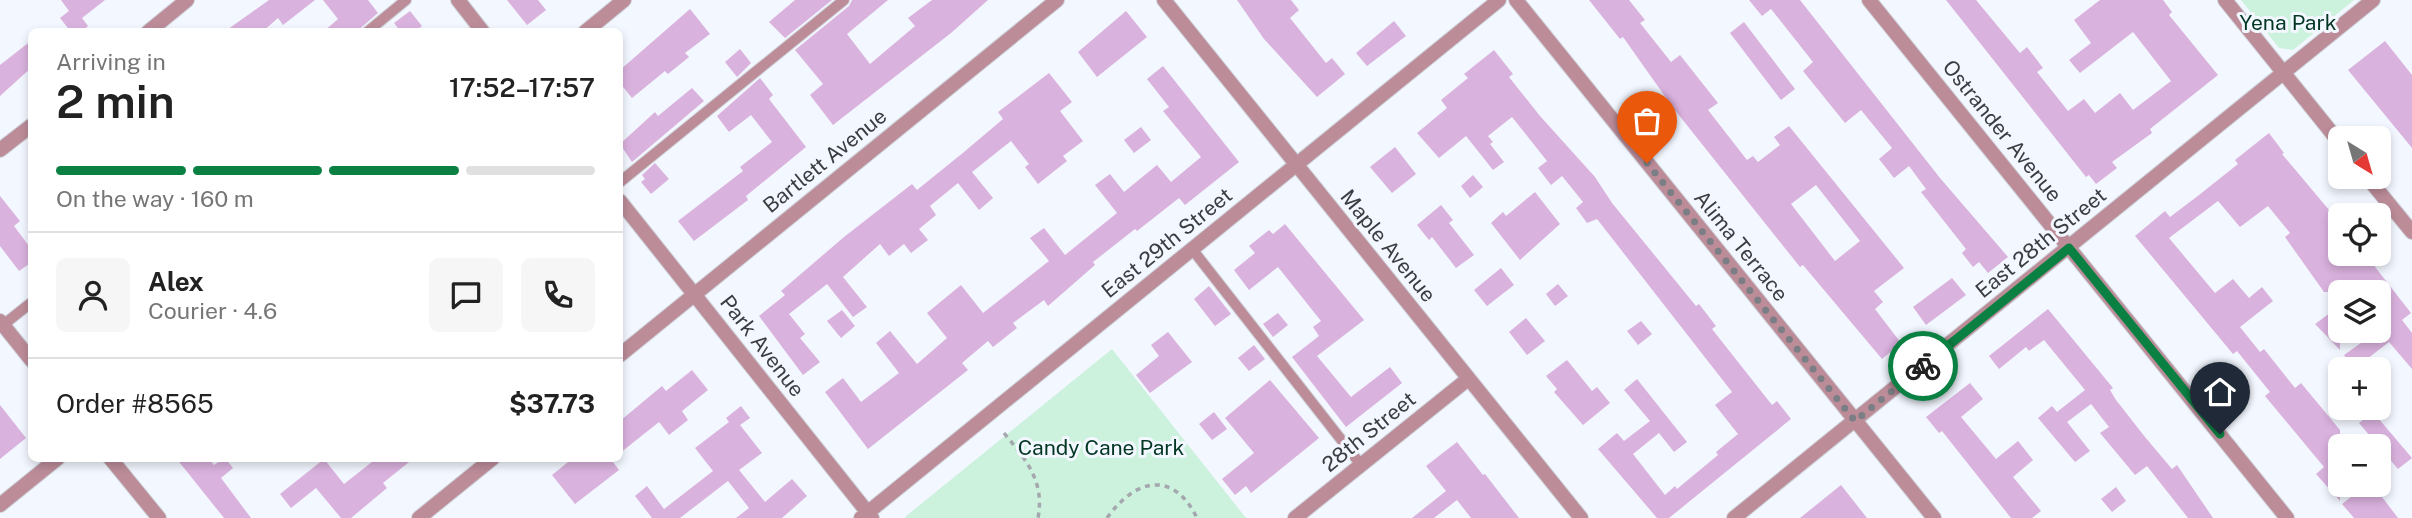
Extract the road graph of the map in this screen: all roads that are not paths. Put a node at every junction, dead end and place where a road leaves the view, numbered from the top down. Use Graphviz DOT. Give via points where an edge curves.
graph roads {
  1 [pos="187,0"];
  2 [pos="406,0"];
  3 [pos="458,0"];
  4 [pos="624,0"];
  5 [pos="844,0"];
  6 [pos="1057,0"];
  7 [pos="1164,0"];
  8 [pos="1499,0"];
  9 [pos="1516,0"];
  10 [pos="1869,0"];
  11 [pos="2225,0"];
  12 [pos="2373,0"];
  13 [pos="153,28"];
  14 [pos="372,28"];
  15 [pos="480,28"];
  16 [pos="590,28"];
  17 [pos="2283,72"];
  18 [pos="28,128"];
  19 [pos="2328,128"];
  20 [pos="0,150"];
  21 [pos="1296,165"];
  22 [pos="623,180"];
  23 [pos="2377,189"];
  24 [pos="623,205"];
  25 [pos="2412,232"];
  26 [pos="2069,248"];
  27 [pos="1192,249"];
  28 [pos="694,295"];
  29 [pos="28,305"];
  30 [pos="1,323"];
  31 [pos="623,353"];
  32 [pos="28,356"];
  33 [pos="1468,379"];
  34 [pos="1855,421"];
  35 [pos="53,462"];
  36 [pos="113,462"];
  37 [pos="488,462"];
  38 [pos="1361,465"];
  39 [pos="0,505"];
  40 [pos="867,516"];
  41 [pos="159,518"];
  42 [pos="419,518"];
  43 [pos="1295,518"];
  44 [pos="1581,518"];
  45 [pos="1734,518"];
  46 [pos="1934,518"];
  47 [pos="2287,518"];
  1 -- 13 [label="street"];
  2 -- 14 [label="lane"];
  3 -- 15 [label="street"];
  4 -- 16 [label="street"];
  5 -- 22 [label="lane"];
  6 -- 28 [label="street, Bartlett Avenue"];
  7 -- 21 [label="street, Maple Avenue"];
  8 -- 21 [label="street, East 29th Street"];
  9 -- 34 [label="street, Alima Terrace"];
  10 -- 26 [label="street, Ostrander Avenue"];
  11 -- 17 [label="street"];
  12 -- 17 [label="street, East 28th Street"];
  17 -- 19 [label="street"];
  17 -- 26 [label="street, East 28th Street"];
  18 -- 20 [label="street"];
  21 -- 27 [label="street, East 29th Street"];
  21 -- 33 [label="street, Maple Avenue"];
  23 -- 25 [label="street"];
  24 -- 28 [label="street, Park Avenue"];
  26 -- 34 [label="street, East 28th Street"];
  26 -- 47 [label="street, Ostrander Avenue"];
  27 -- 38 [label="lane"];
  27 -- 40 [label="street, East 29th Street"];
  28 -- 31 [label="street, Bartlett Avenue"];
  28 -- 40 [label="street, Park Avenue"];
  29 -- 30 [label="lane"];
  30 -- 32 [label="street"];
  33 -- 38 [label="street, 28th Street"];
  33 -- 44 [label="street, Maple Avenue"];
  34 -- 45 [label="street, East 28th Street"];
  34 -- 46 [label="street, Alima Terrace"];
  35 -- 39 [label="street"];
  36 -- 41 [label="street"];
  37 -- 42 [label="street"];
  38 -- 43 [label="street, 28th Street"];
}
